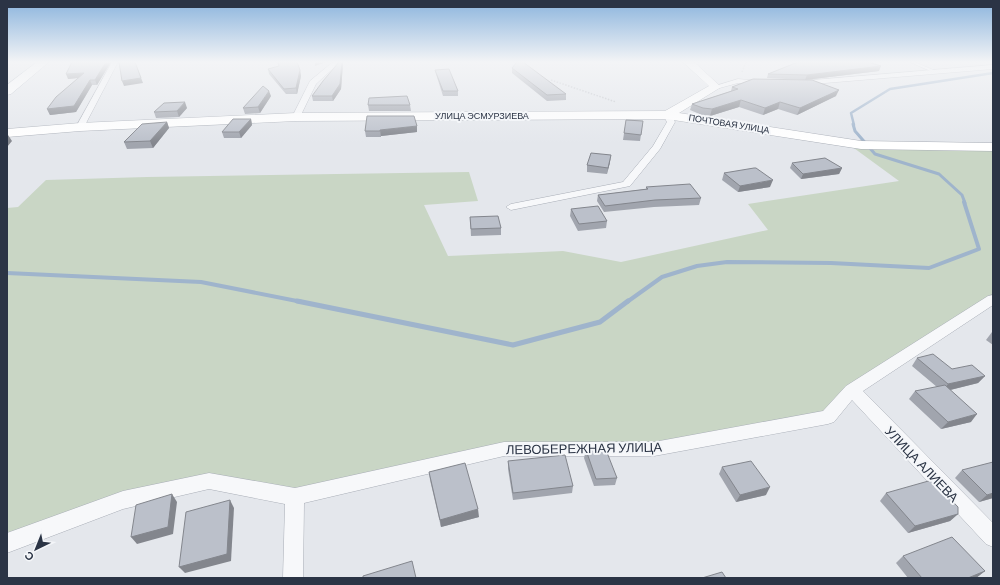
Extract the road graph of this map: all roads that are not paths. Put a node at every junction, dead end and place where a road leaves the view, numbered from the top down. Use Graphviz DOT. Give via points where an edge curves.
graph roads {
  1 [pos="100,89"];
  2 [pos="309,89"];
  3 [pos="712,89"];
  4 [pos="667,114"];
  5 [pos="296,117"];
  6 [pos="80,127"];
  7 [pos="7,133"];
  8 [pos="993,147"];
  9 [pos="511,207"];
  10 [pos="993,299"];
  11 [pos="852,390"];
  12 [pos="295,497"];
  13 [pos="993,537"];
  14 [pos="7,543"];
  15 [pos="293,578"];
  1 -- 6 [label="street"];
  2 -- 5 [label="street"];
  3 -- 4 [label="street"];
  4 -- 5 [label="street, УЛИЦА ЭСМУРЗИЕВА"];
  4 -- 8 [label="street, ПОЧТОВАЯ УЛИЦА" via="861,145"];
  4 -- 9 [label="street" via="671,122 657,147 626,184"];
  5 -- 6 [label="street, УЛИЦА ЭСМУРЗИЕВА"];
  6 -- 7 [label="street, УЛИЦА ЭСМУРЗИЕВА"];
  10 -- 11 [label="street, ЛЕВОБЕРЕЖНАЯ УЛИЦА"];
  11 -- 12 [label="street, ЛЕВОБЕРЕЖНАЯ УЛИЦА" via="828,417 654,449 504,449"];
  11 -- 13 [label="street, УЛИЦА АЛИЕВА"];
  12 -- 14 [label="street, ЛЕВОБЕРЕЖНАЯ УЛИЦА" via="210,481 123,500"];
  12 -- 15 [label="street"];
}
